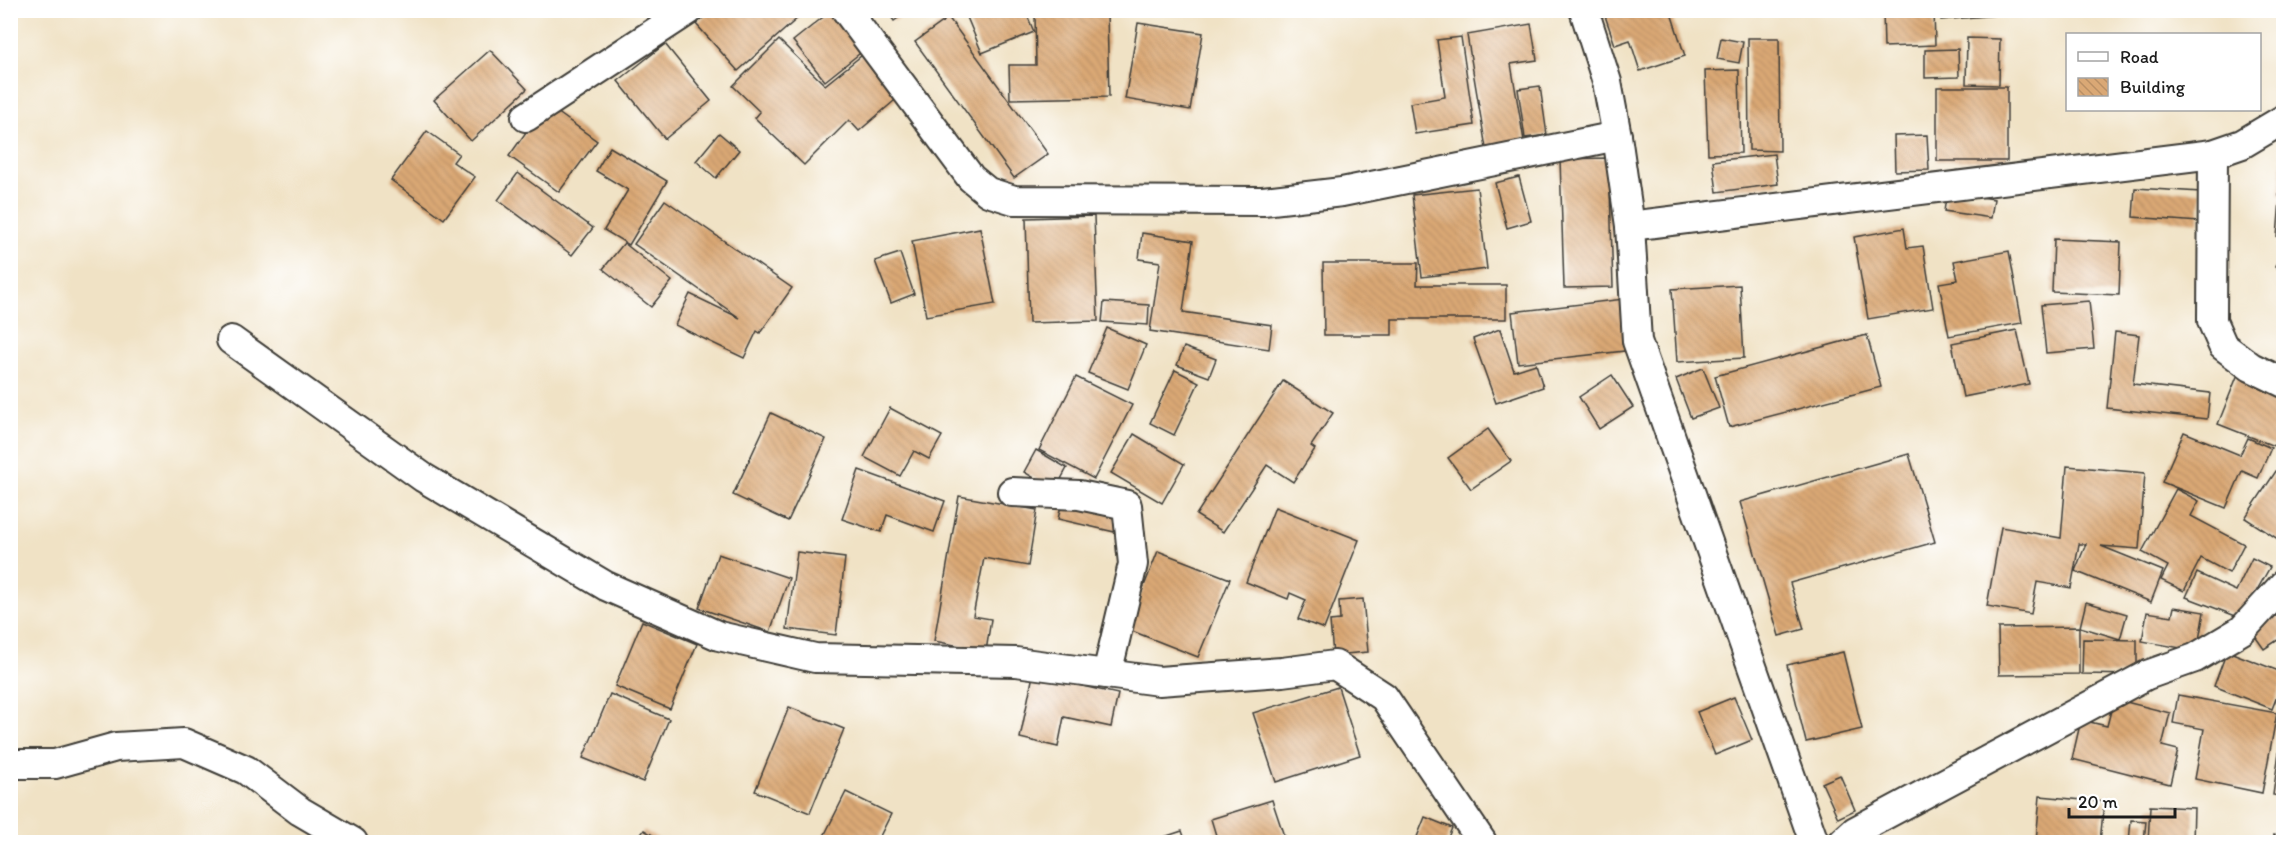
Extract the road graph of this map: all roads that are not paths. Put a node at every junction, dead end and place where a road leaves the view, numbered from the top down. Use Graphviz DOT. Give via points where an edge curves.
graph roads {
  1 [pos="688,10"];
  2 [pos="846,10"];
  3 [pos="1584,10"];
  4 [pos="526,117"];
  5 [pos="2283,119"];
  6 [pos="1617,136"];
  7 [pos="2213,154"];
  8 [pos="1630,226"];
  9 [pos="231,340"];
  10 [pos="2283,383"];
  11 [pos="1012,492"];
  12 [pos="2283,584"];
  13 [pos="1107,674"];
  14 [pos="10,764"];
  15 [pos="353,843"];
  16 [pos="1482,843"];
  17 [pos="1814,843"];
  18 [pos="1843,843"];
  1 -- 4 [label="street"];
  2 -- 6 [label="street" via="971,178 988,192 1014,200 1263,201 1342,192"];
  3 -- 6 [label="street" via="1607,82"];
  5 -- 7 [label="street" via="2242,144"];
  6 -- 8 [label="street"];
  7 -- 8 [label="street"];
  7 -- 10 [label="street" via="2212,321 2223,346 2251,367"];
  8 -- 17 [label="street" via="1637,341"];
  9 -- 13 [label="street" via="424,478 606,586 719,636 815,658 1016,662"];
  11 -- 13 [label="street" via="1079,495 1127,505 1133,564"];
  12 -- 18 [label="street" via="2233,636 2194,658 2146,675 1855,831"];
  13 -- 16 [label="street" via="1159,681 1335,664 1384,697"];
  14 -- 15 [label="street" via="56,764 116,747 184,743 246,770 300,811"];
}
